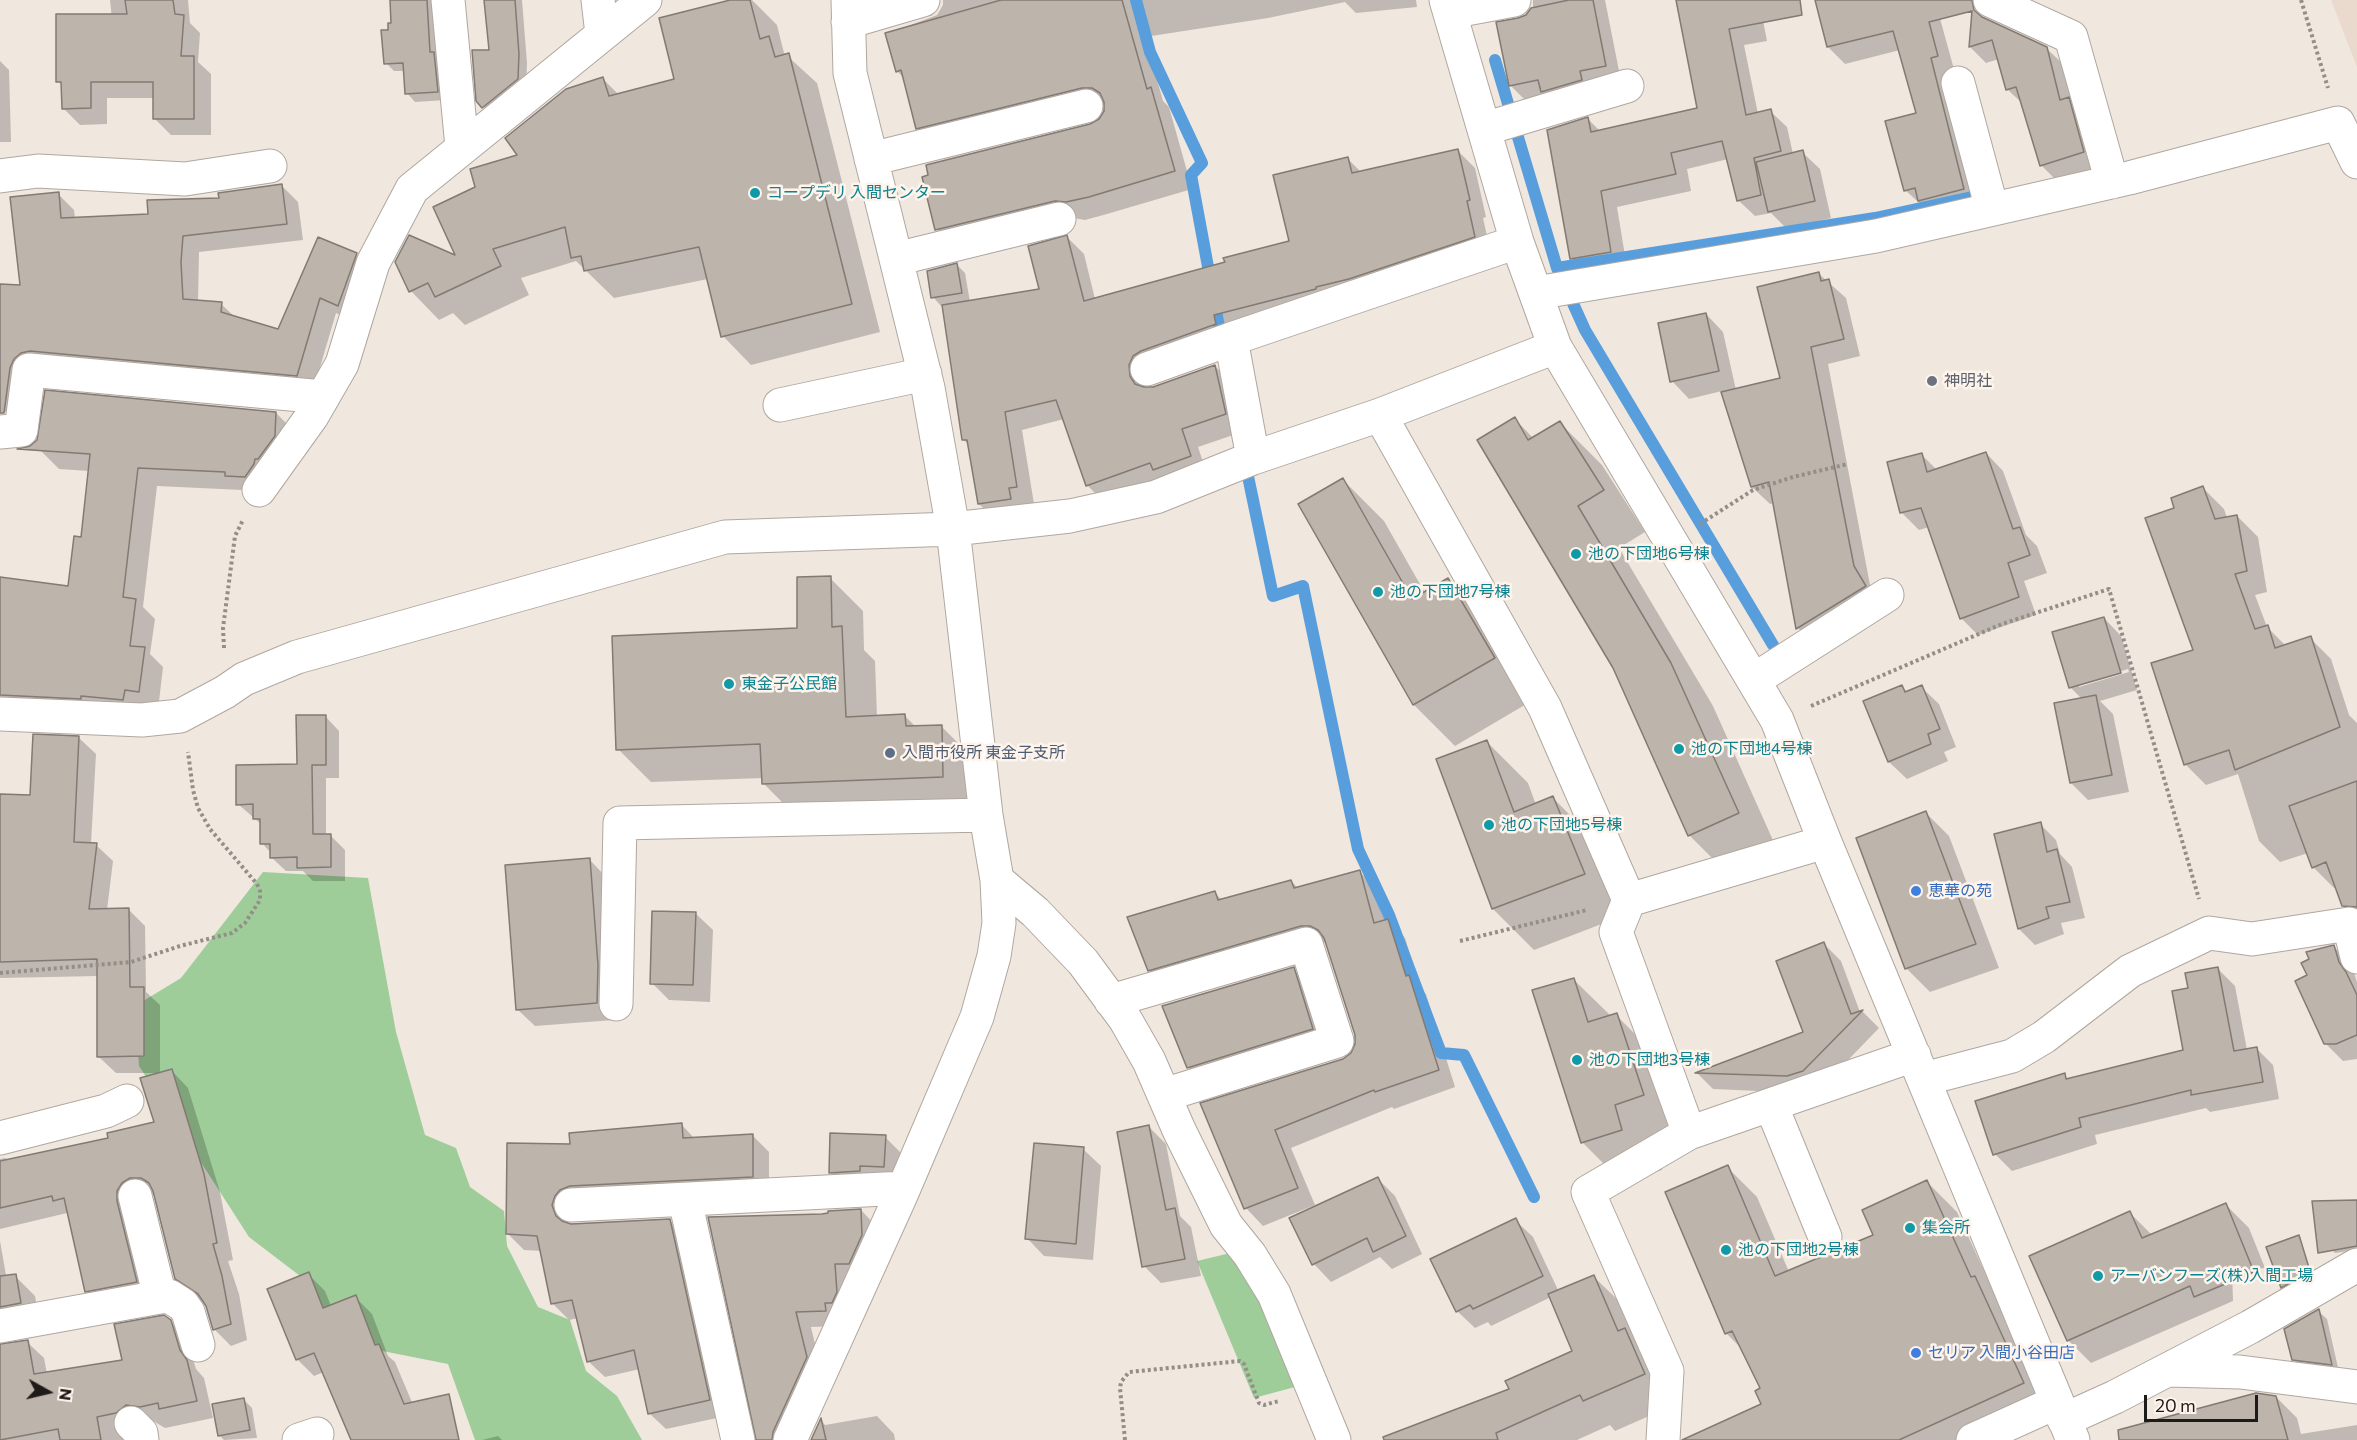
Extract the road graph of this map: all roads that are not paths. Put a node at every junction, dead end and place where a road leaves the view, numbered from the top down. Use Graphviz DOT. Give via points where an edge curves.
graph roads {
  1 [pos="448,0"];
  2 [pos="598,0"];
  3 [pos="645,0"];
  4 [pos="923,0"];
  5 [pos="1514,0"];
  6 [pos="1990,0"];
  7 [pos="1448,6"];
  8 [pos="848,11"];
  9 [pos="602,34"];
  10 [pos="1958,82"];
  11 [pos="1627,86"];
  12 [pos="1086,106"];
  13 [pos="1484,129"];
  14 [pos="462,147"];
  15 [pos="871,159"];
  16 [pos="2357,162"];
  17 [pos="270,166"];
  18 [pos="0,176"];
  19 [pos="2112,182"];
  20 [pos="1992,209"];
  21 [pos="1059,219"];
  22 [pos="1517,242"];
  23 [pos="896,259"];
  24 [pos="1536,293"];
  25 [pos="1231,339"];
  26 [pos="1555,347"];
  27 [pos="1147,369"];
  28 [pos="925,375"];
  29 [pos="323,397"];
  30 [pos="780,405"];
  31 [pos="1380,415"];
  32 [pos="0,432"];
  33 [pos="1253,458"];
  34 [pos="259,490"];
  35 [pos="953,529"];
  36 [pos="1887,595"];
  37 [pos="1754,680"];
  38 [pos="0,714"];
  39 [pos="986,815"];
  40 [pos="1825,842"];
  41 [pos="996,880"];
  42 [pos="1629,900"];
  43 [pos="2357,957"];
  44 [pos="1111,1001"];
  45 [pos="616,1004"];
  46 [pos="1919,1067"];
  47 [pos="1164,1095"];
  48 [pos="127,1101"];
  49 [pos="1771,1105"];
  50 [pos="1689,1133"];
  51 [pos="0,1138"];
  52 [pos="904,1188"];
  53 [pos="135,1196"];
  54 [pos="686,1200"];
  55 [pos="571,1205"];
  56 [pos="1825,1237"];
  57 [pos="2357,1265"];
  58 [pos="160,1297"];
  59 [pos="0,1326"];
  60 [pos="198,1345"];
  61 [pos="2167,1370"];
  62 [pos="2357,1387"];
  63 [pos="2065,1421"];
  64 [pos="738,1440"];
  65 [pos="790,1440"];
  66 [pos="1334,1440"];
  67 [pos="1663,1440"];
  68 [pos="1973,1440"];
  1 -- 14 [label="street"];
  2 -- 9 [label="street"];
  3 -- 9 [label="street"];
  4 -- 8 [label="street"];
  5 -- 7 [label="street"];
  6 -- 19 [label="street" via="2071,37"];
  7 -- 13 [label="street"];
  8 -- 15 [label="street" via="850,73"];
  9 -- 14 [label="street"];
  10 -- 20 [label="street"];
  11 -- 13 [label="street"];
  12 -- 15 [label="street"];
  13 -- 22 [label="street"];
  14 -- 29 [label="street" via="412,189 373,263 342,364"];
  15 -- 23 [label="street"];
  16 -- 19 [label="street" via="2338,123"];
  17 -- 18 [label="street" via="185,179 38,171"];
  19 -- 20 [label="street"];
  20 -- 24 [label="street" via="1876,236"];
  21 -- 23 [label="street"];
  22 -- 24 [label="street"];
  22 -- 25 [label="street"];
  23 -- 28 [label="street"];
  24 -- 26 [label="street"];
  25 -- 27 [label="street"];
  25 -- 33 [label="street"];
  26 -- 31 [label="street"];
  26 -- 37 [label="street"];
  28 -- 30 [label="street"];
  28 -- 35 [label="street"];
  29 -- 32 [label="street" via="29,370 21,430"];
  29 -- 34 [label="street"];
  31 -- 33 [label="street"];
  31 -- 42 [label="street" via="1545,708"];
  33 -- 35 [label="street" via="1156,497 1070,516"];
  35 -- 38 [label="street" via="724,537 297,657 244,679 180,716 142,720"];
  35 -- 39 [label="street"];
  36 -- 37 [label="street"];
  37 -- 40 [label="street" via="1777,720"];
  39 -- 41 [label="street"];
  39 -- 45 [label="street" via="620,823"];
  40 -- 42 [label="street"];
  40 -- 46 [label="street"];
  41 -- 44 [label="street" via="1035,912 1083,962"];
  41 -- 52 [label="street" via="999,923 977,1017"];
  42 -- 50 [label="street" via="1616,932"];
  43 -- 46 [label="street" via="2349,924 2252,939 2209,933 2130,971 2044,1037 2012,1056"];
  44 -- 47 [label="street" via="1149,1061"];
  44 -- 47 [label="street" via="1306,944 1338,1041"];
  46 -- 49 [label="street"];
  46 -- 63 [label="street"];
  47 -- 66 [label="street" via="1226,1225 1274,1294"];
  48 -- 51 [label="street" via="106,1111"];
  49 -- 50 [label="street"];
  49 -- 56 [label="street"];
  50 -- 67 [label="street" via="1588,1192 1667,1371"];
  52 -- 54 [label="street"];
  52 -- 65 [label="street"];
  53 -- 58 [label="street"];
  54 -- 55 [label="street"];
  54 -- 64 [label="street"];
  57 -- 61 [label="street"];
  58 -- 59 [label="street"];
  58 -- 60 [label="street" via="169,1296 183,1305"];
  61 -- 62 [label="street" via="2240,1372"];
  61 -- 63 [label="street"];
  63 -- 68 [label="street"];
}
